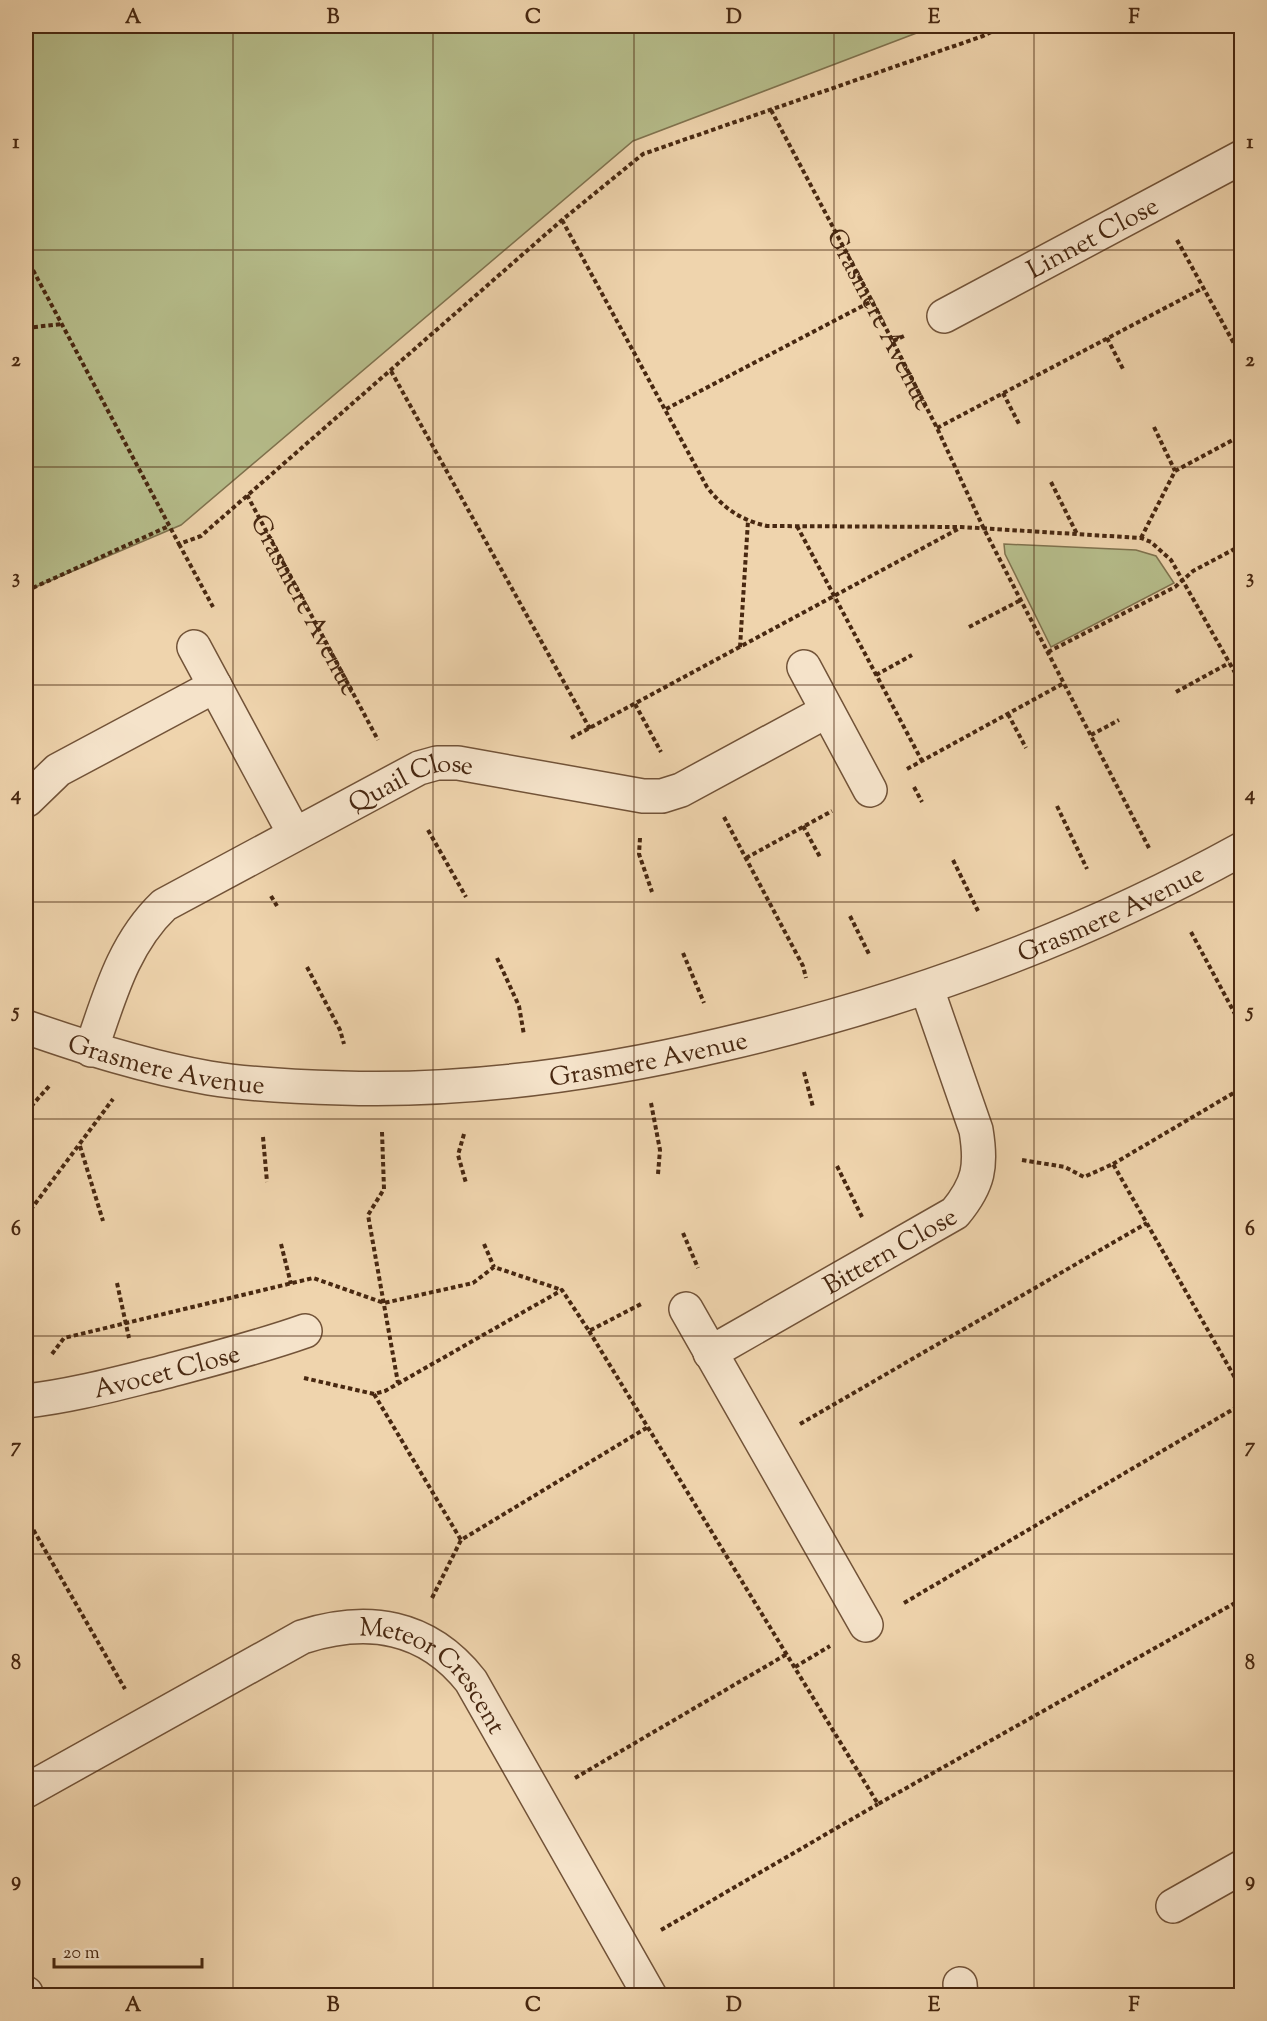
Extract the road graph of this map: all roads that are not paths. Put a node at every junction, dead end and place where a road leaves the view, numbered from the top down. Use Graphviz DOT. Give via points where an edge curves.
graph roads {
  1 [pos="1242,157"];
  2 [pos="944,316"];
  3 [pos="194,646"];
  4 [pos="804,667"];
  5 [pos="215,686"];
  6 [pos="827,711"];
  7 [pos="870,790"];
  8 [pos="27,800"];
  9 [pos="294,833"];
  10 [pos="1242,849"];
  11 [pos="927,989"];
  12 [pos="26,1027"];
  13 [pos="91,1050"];
  14 [pos="686,1309"];
  15 [pos="305,1331"];
  16 [pos="710,1353"];
  17 [pos="26,1401"];
  18 [pos="866,1625"];
  19 [pos="26,1791"];
  20 [pos="1242,1867"];
  21 [pos="1173,1906"];
  22 [pos="650,1995"];
  1 -- 2 [label="street, Linnet Close"];
  3 -- 5 [label="street"];
  4 -- 6 [label="street"];
  5 -- 8 [label="street" via="58,770"];
  5 -- 9 [label="street"];
  6 -- 7 [label="street"];
  6 -- 9 [label="street, Quail Close" via="692,784 662,796 643,796 458,763 436,763 398,777"];
  9 -- 13 [label="street, Quail Close" via="164,905 148,920 120,969"];
  10 -- 11 [label="street, Grasmere Avenue" via="1097,922"];
  11 -- 13 [label="street, Grasmere Avenue" via="793,1029 644,1062 460,1087 381,1089 232,1081"];
  11 -- 16 [label="street, Bittern Close" via="976,1130 978,1174 969,1195 955,1213"];
  12 -- 13 [label="street, Grasmere Avenue"];
  14 -- 16 [label="street"];
  15 -- 17 [label="street, Avocet Close" via="259,1348 60,1398"];
  16 -- 18 [label="street"];
  19 -- 22 [label="street, Meteor Crescent" via="312,1634 358,1625 413,1636 455,1661 471,1681"];
  20 -- 21 [label="street"];
}
